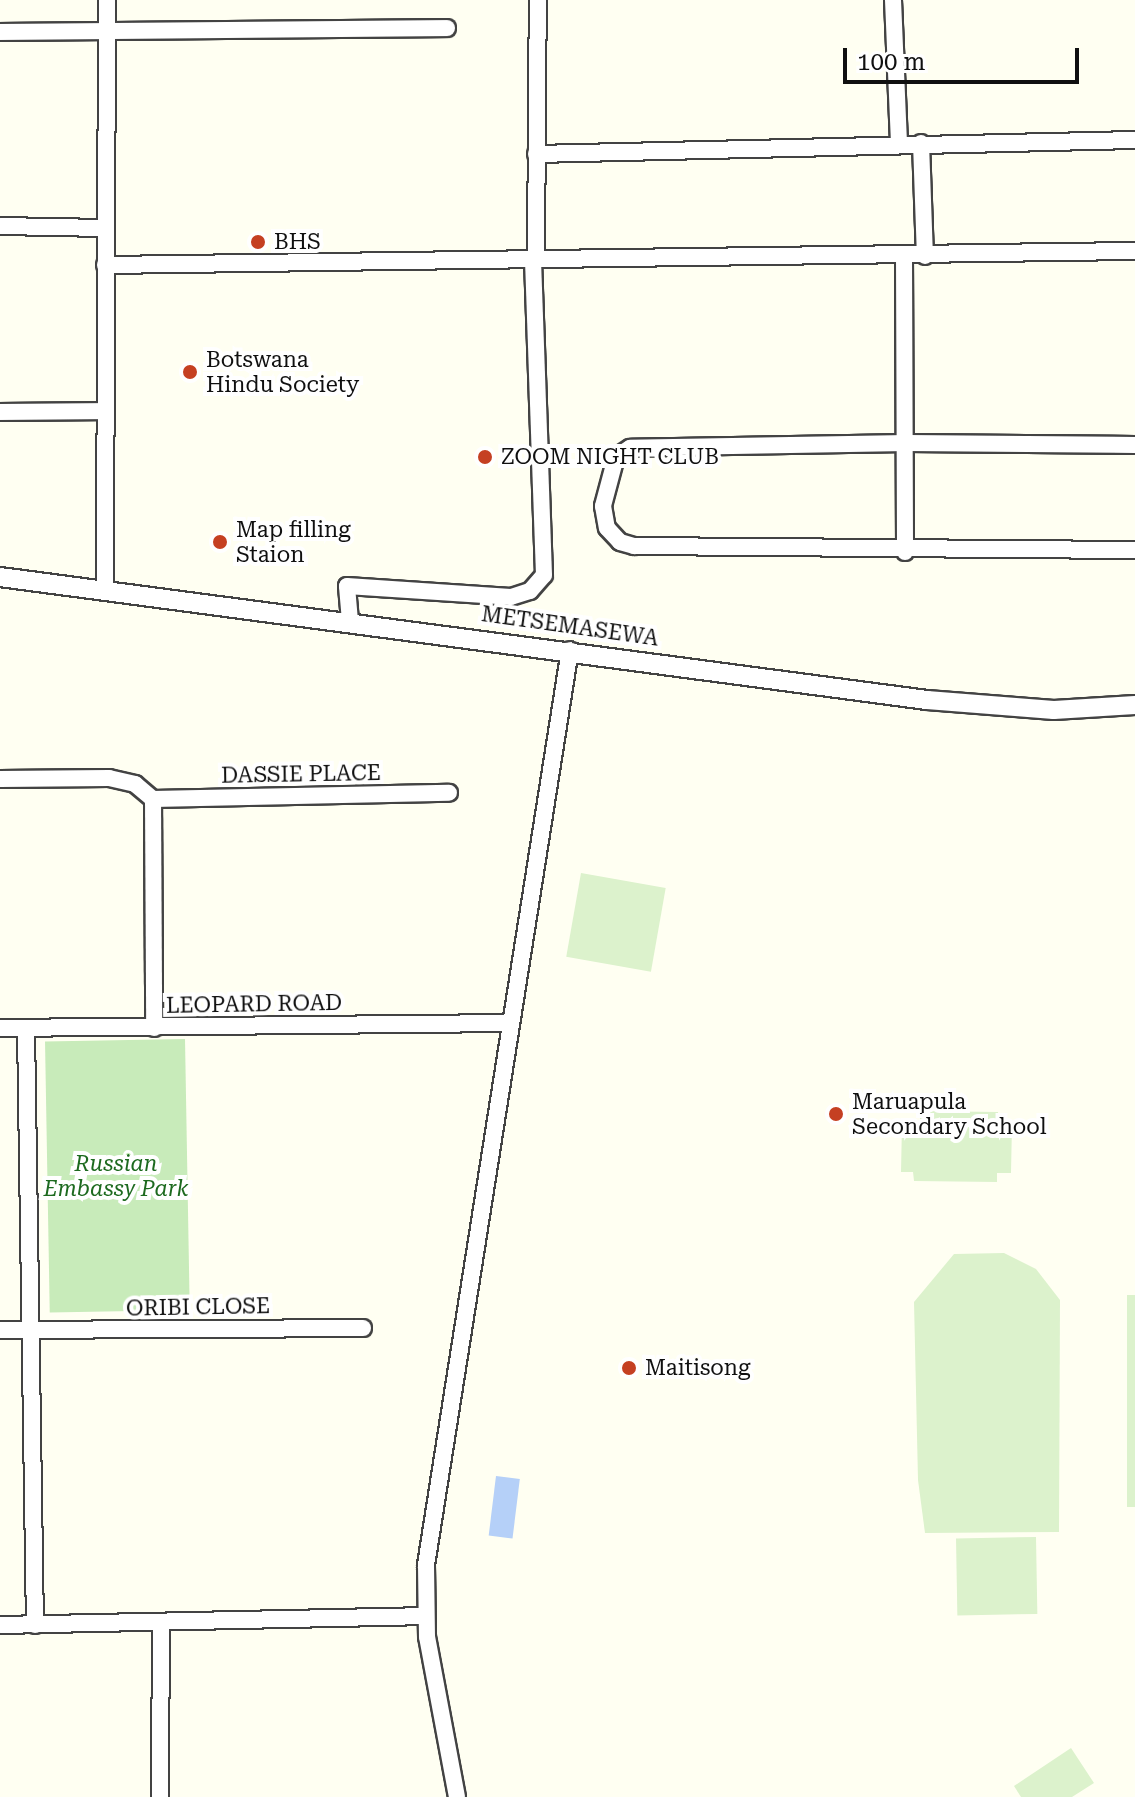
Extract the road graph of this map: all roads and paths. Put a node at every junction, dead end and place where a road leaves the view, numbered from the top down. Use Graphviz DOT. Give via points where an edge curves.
graph roads {
  1 [pos="107,0"];
  2 [pos="538,0"];
  3 [pos="893,0"];
  4 [pos="447,28"];
  5 [pos="0,32"];
  6 [pos="107,33"];
  7 [pos="1135,140"];
  8 [pos="899,143"];
  9 [pos="921,143"];
  10 [pos="536,154"];
  11 [pos="0,226"];
  12 [pos="106,228"];
  13 [pos="1135,251"];
  14 [pos="904,256"];
  15 [pos="925,256"];
  16 [pos="535,259"];
  17 [pos="105,265"];
  18 [pos="106,411"];
  19 [pos="0,412"];
  20 [pos="907,443"];
  21 [pos="1135,445"];
  22 [pos="1135,550"];
  23 [pos="905,552"];
  24 [pos="0,577"];
  25 [pos="105,591"];
  26 [pos="350,621"];
  27 [pos="570,650"];
  28 [pos="1135,705"];
  29 [pos="0,779"];
  30 [pos="449,793"];
  31 [pos="153,799"];
  32 [pos="509,1023"];
  33 [pos="0,1028"];
  34 [pos="26,1028"];
  35 [pos="154,1028"];
  36 [pos="363,1328"];
  37 [pos="0,1330"];
  38 [pos="33,1331"];
  39 [pos="425,1616"];
  40 [pos="0,1625"];
  41 [pos="35,1625"];
  42 [pos="161,1625"];
  43 [pos="160,1797"];
  44 [pos="457,1797"];
  1 -- 6 [label="street"];
  2 -- 10 [label="street"];
  3 -- 8 [label="street"];
  4 -- 6 [label="street"];
  5 -- 6 [label="street"];
  6 -- 12 [label="street"];
  7 -- 9 [label="street"];
  8 -- 9 [label="street"];
  8 -- 10 [label="street"];
  9 -- 15 [label="street"];
  10 -- 16 [label="street"];
  11 -- 12 [label="street"];
  12 -- 17 [label="street"];
  13 -- 15 [label="street"];
  14 -- 15 [label="street"];
  14 -- 16 [label="street"];
  14 -- 20 [label="street"];
  16 -- 17 [label="street"];
  16 -- 26 [label="street" via="544,575 530,591 511,597 347,586"];
  17 -- 18 [label="street"];
  18 -- 19 [label="street"];
  18 -- 25 [label="street"];
  20 -- 21 [label="street"];
  20 -- 23 [label="street"];
  20 -- 23 [label="street" via="630,448 616,457 603,506 607,528 620,542 634,546"];
  22 -- 23 [label="street"];
  24 -- 25 [label="street, METSEMASEWA"];
  25 -- 26 [label="street, METSEMASEWA"];
  26 -- 27 [label="street, METSEMASEWA"];
  27 -- 28 [label="street, METSEMASEWA" via="989,706 1054,710"];
  27 -- 32 [label="street"];
  29 -- 31 [label="street" via="109,778 135,784"];
  30 -- 31 [label="street, DASSIE PLACE"];
  31 -- 35 [label="street"];
  32 -- 35 [label="street, LEOPARD ROAD"];
  32 -- 39 [label="street" via="426,1565"];
  33 -- 34 [label="street, LEOPARD ROAD"];
  34 -- 35 [label="street, LEOPARD ROAD"];
  34 -- 38 [label="street"];
  36 -- 38 [label="street, ORIBI CLOSE"];
  37 -- 38 [label="street, ORIBI CLOSE"];
  38 -- 41 [label="street"];
  39 -- 42 [label="street"];
  39 -- 44 [label="street"];
  40 -- 41 [label="street"];
  41 -- 42 [label="street"];
  42 -- 43 [label="street"];
}
